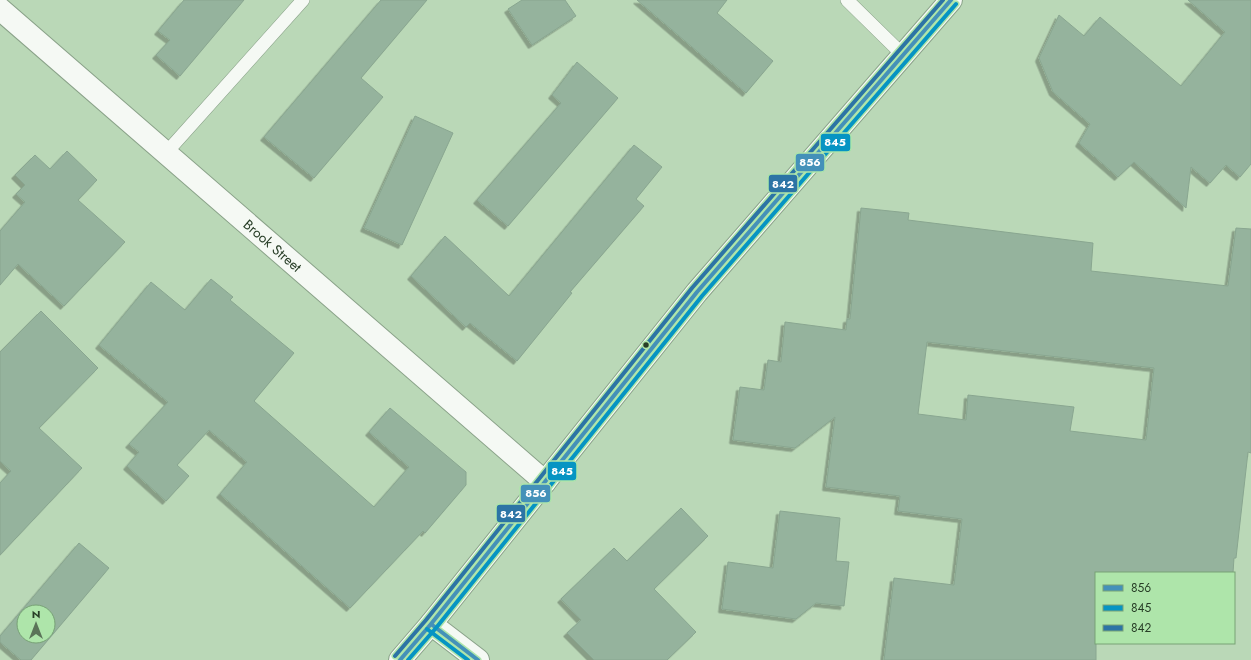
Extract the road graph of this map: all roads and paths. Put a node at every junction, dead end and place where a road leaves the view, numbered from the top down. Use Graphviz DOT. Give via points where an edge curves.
graph roads {
  1 [pos="303,0"];
  2 [pos="847,0"];
  3 [pos="951,0"];
  4 [pos="0,8"];
  5 [pos="903,55"];
  6 [pos="166,153"];
  7 [pos="545,482"];
  8 [pos="431,624"];
  9 [pos="406,658"];
  10 [pos="478,660"];
  1 -- 6 [label="lane"];
  2 -- 5 [label="lane"];
  3 -- 5 [label="main road"];
  4 -- 6 [label="main road, Brook Street"];
  5 -- 7 [label="main road" via="698,292"];
  6 -- 7 [label="main road, Brook Street"];
  7 -- 8 [label="main road"];
  8 -- 9 [label="main road"];
  8 -- 10 [label="main road"];
}
